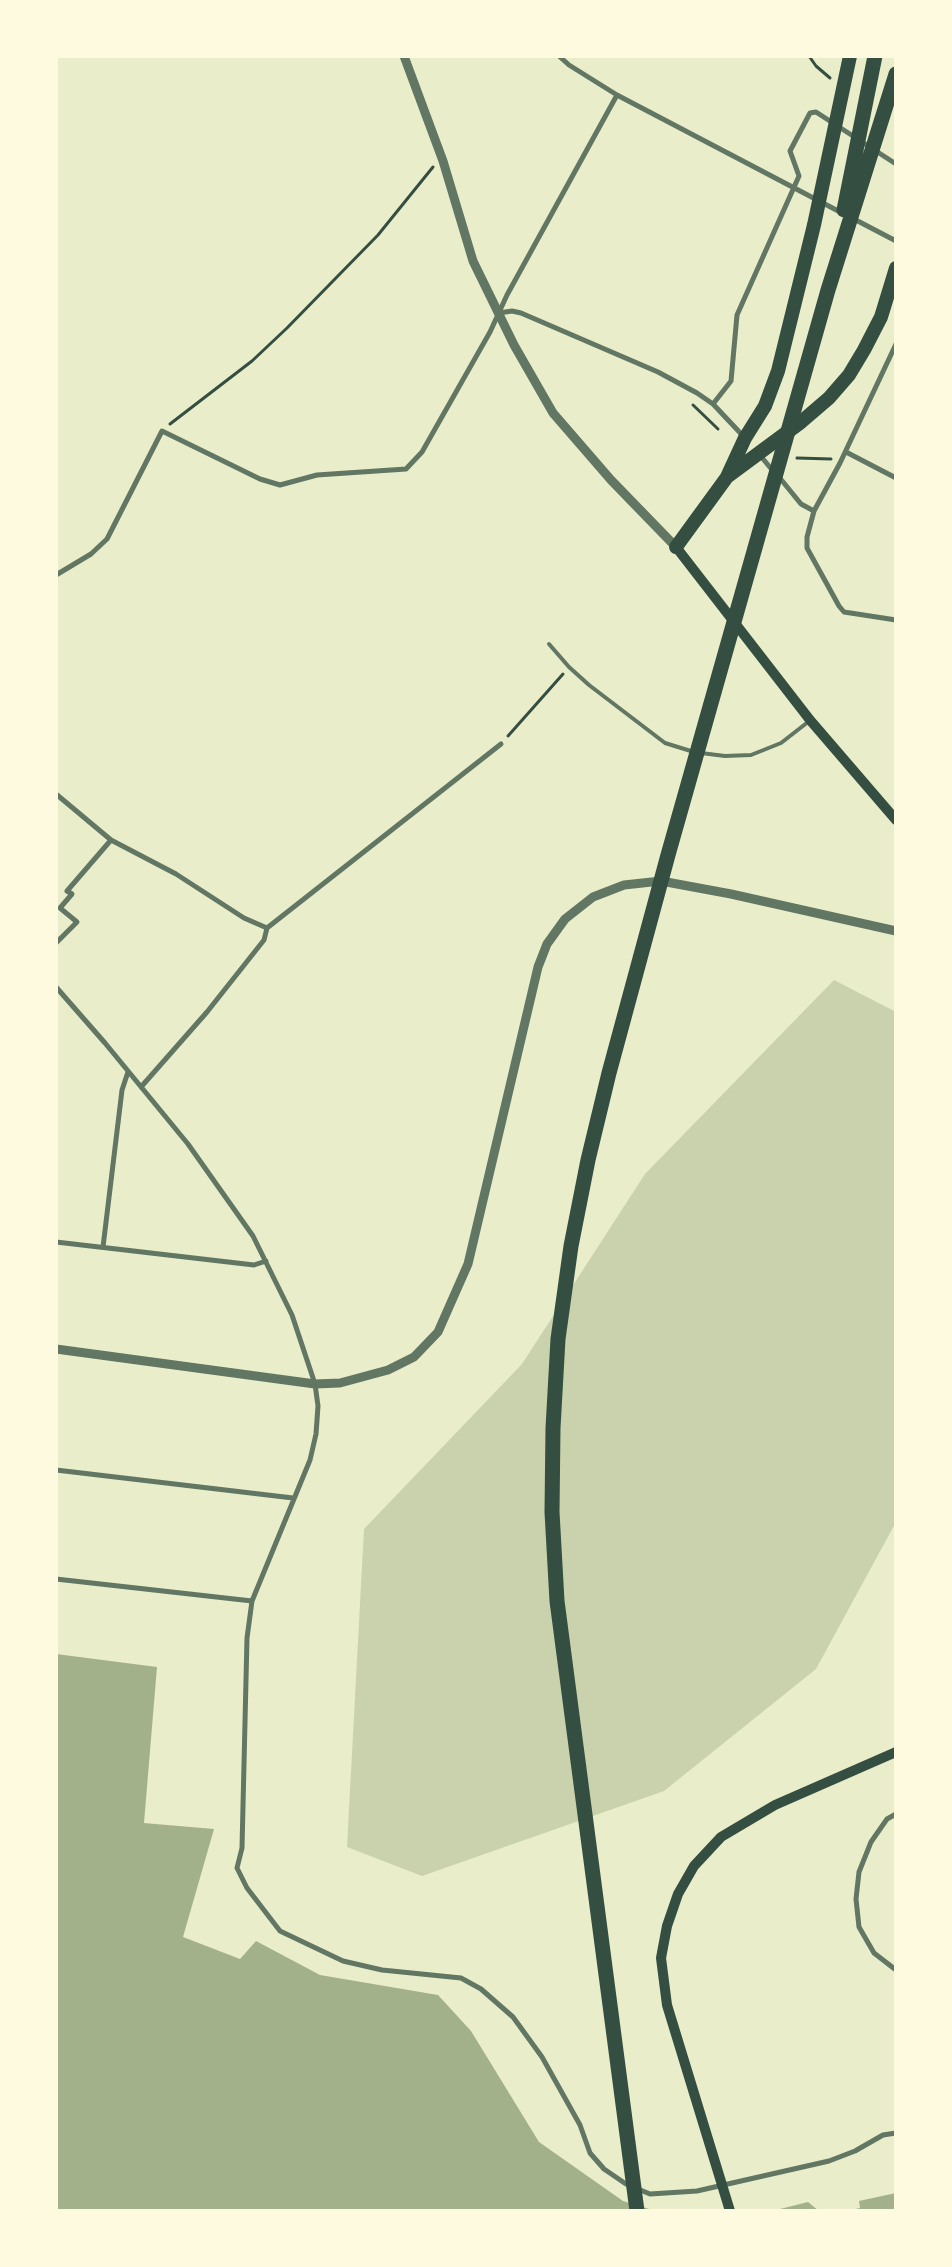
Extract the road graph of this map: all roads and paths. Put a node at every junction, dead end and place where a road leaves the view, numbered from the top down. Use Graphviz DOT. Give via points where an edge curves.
graph roads {
  1 [pos="404,56"];
  2 [pos="559,56"];
  3 [pos="850,56"];
  4 [pos="875,56"];
  5 [pos="896,74"];
  6 [pos="617,95"];
  7 [pos="443,161"];
  8 [pos="896,164"];
  9 [pos="794,188"];
  10 [pos="896,241"];
  11 [pos="896,268"];
  12 [pos="828,290"];
  13 [pos="499,313"];
  14 [pos="896,344"];
  15 [pos="712,404"];
  16 [pos="162,431"];
  17 [pos="745,438"];
  18 [pos="846,452"];
  19 [pos="759,454"];
  20 [pos="795,458"];
  21 [pos="840,463"];
  22 [pos="727,477"];
  23 [pos="896,478"];
  24 [pos="814,511"];
  25 [pos="676,547"];
  26 [pos="56,575"];
  27 [pos="896,620"];
  28 [pos="549,644"];
  29 [pos="569,667"];
  30 [pos="810,720"];
  31 [pos="500,744"];
  32 [pos="56,794"];
  33 [pos="896,820"];
  34 [pos="111,840"];
  35 [pos="267,928"];
  36 [pos="896,931"];
  37 [pos="56,944"];
  38 [pos="56,987"];
  39 [pos="128,1072"];
  40 [pos="141,1087"];
  41 [pos="56,1242"];
  42 [pos="103,1247"];
  43 [pos="266,1261"];
  44 [pos="56,1350"];
  45 [pos="315,1384"];
  46 [pos="56,1470"];
  47 [pos="293,1498"];
  48 [pos="56,1579"];
  49 [pos="252,1601"];
  50 [pos="896,1752"];
  51 [pos="896,1814"];
  52 [pos="896,1970"];
  53 [pos="896,2133"];
  54 [pos="637,2211"];
  55 [pos="730,2211"];
  1 -- 7 [label="street"];
  2 -- 6 [label="street"];
  3 -- 17 [label="highway" via="814,225 778,371 765,406"];
  4 -- 12 [label="highway"];
  5 -- 12 [label="highway"];
  6 -- 9 [label="street"];
  6 -- 13 [label="street"];
  7 -- 13 [label="street" via="474,261"];
  7 -- 16 [label="path" via="430,169 378,235 287,328"];
  8 -- 9 [label="street" via="816,112 810,113 790,151 799,176"];
  9 -- 10 [label="street"];
  9 -- 15 [label="street" via="737,315 731,381"];
  11 -- 19 [label="highway" via="881,316 848,375 828,398"];
  12 -- 54 [label="highway" via="668,855 590,1150 558,1339 552,1512 557,1602"];
  13 -- 15 [label="street" via="521,313 649,368"];
  13 -- 16 [label="street" via="422,452 406,469 317,475 280,485 260,479"];
  13 -- 25 [label="street" via="553,413 611,480"];
  14 -- 18 [label="street"];
  15 -- 17 [label="street"];
  16 -- 26 [label="street" via="107,539 92,554"];
  17 -- 22 [label="highway"];
  18 -- 21 [label="street"];
  18 -- 23 [label="street"];
  19 -- 22 [label="highway"];
  19 -- 24 [label="street" via="801,504"];
  20 -- 21 [label="path" via="828,458"];
  21 -- 24 [label="street"];
  22 -- 25 [label="highway"];
  24 -- 27 [label="street" via="807,548 839,606 844,612"];
  25 -- 30 [label="main road"];
  28 -- 29 [label="lane"];
  29 -- 30 [label="lane" via="665,743 686,751 725,756 751,755 782,744"];
  29 -- 31 [label="path"];
  30 -- 33 [label="main road"];
  31 -- 35 [label="street"];
  32 -- 34 [label="street"];
  34 -- 35 [label="street" via="176,874 244,918"];
  34 -- 37 [label="street" via="67,891 72,894 60,908 76,922"];
  35 -- 40 [label="street" via="264,940 207,1012"];
  36 -- 45 [label="street" via="662,881 624,886 593,897 565,919 547,944 538,967 468,1264 438,1332 414,1357 388,1370 340,1383"];
  38 -- 39 [label="street"];
  39 -- 40 [label="street"];
  39 -- 42 [label="street" via="122,1090"];
  40 -- 43 [label="street" via="188,1144"];
  41 -- 42 [label="street"];
  42 -- 43 [label="street" via="254,1265"];
  43 -- 45 [label="street" via="292,1315"];
  44 -- 45 [label="street"];
  45 -- 47 [label="street" via="318,1406 316,1434 310,1460"];
  46 -- 47 [label="street"];
  47 -- 49 [label="street"];
  48 -- 49 [label="street"];
  49 -- 53 [label="street" via="247,1638 242,1848 237,1868 247,1888 280,1931 343,1961 382,1970 461,1978 481,1989 513,2016 542,2057 580,2125 590,2153 618,2179 650,2194 697,2191 829,2161"];
  50 -- 55 [label="main road" via="775,1805 721,1836 690,1873 666,1926 661,1958 667,2005"];
  51 -- 52 [label="street" via="887,1818 871,1842 859,1872 856,1899 859,1928 874,1953"];
}
